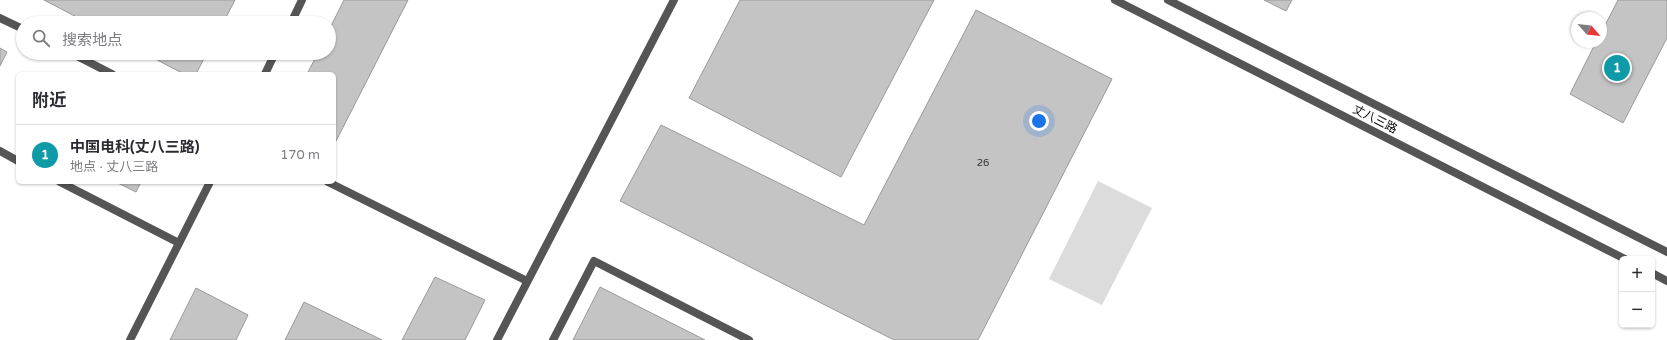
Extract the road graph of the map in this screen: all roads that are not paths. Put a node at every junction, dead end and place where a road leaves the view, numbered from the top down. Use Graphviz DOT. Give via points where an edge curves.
graph roads {
  1 [pos="302,0"];
  2 [pos="674,0"];
  3 [pos="1115,0"];
  4 [pos="1168,0"];
  5 [pos="294,16"];
  6 [pos="0,18"];
  7 [pos="16,26"];
  8 [pos="85,60"];
  9 [pos="272,60"];
  10 [pos="108,72"];
  11 [pos="266,72"];
  12 [pos="0,151"];
  13 [pos="16,159"];
  14 [pos="64,184"];
  15 [pos="209,184"];
  16 [pos="332,184"];
  17 [pos="180,243"];
  18 [pos="1667,252"];
  19 [pos="1619,256"];
  20 [pos="1655,274"];
  21 [pos="1667,280"];
  22 [pos="527,281"];
  23 [pos="130,340"];
  24 [pos="497,340"];
  25 [pos="553,340"];
  26 [pos="749,340"];
  1 -- 5 [label="street"];
  2 -- 22 [label="street"];
  3 -- 19 [label="street, 丈八三路"];
  4 -- 18 [label="street, 丈八三路"];
  6 -- 7 [label="street"];
  8 -- 10 [label="street"];
  9 -- 11 [label="street"];
  12 -- 13 [label="street"];
  14 -- 17 [label="street"];
  15 -- 17 [label="street"];
  16 -- 22 [label="street"];
  17 -- 23 [label="street"];
  20 -- 21 [label="street"];
  22 -- 24 [label="street"];
  25 -- 26 [label="street" via="594,261"];
}
